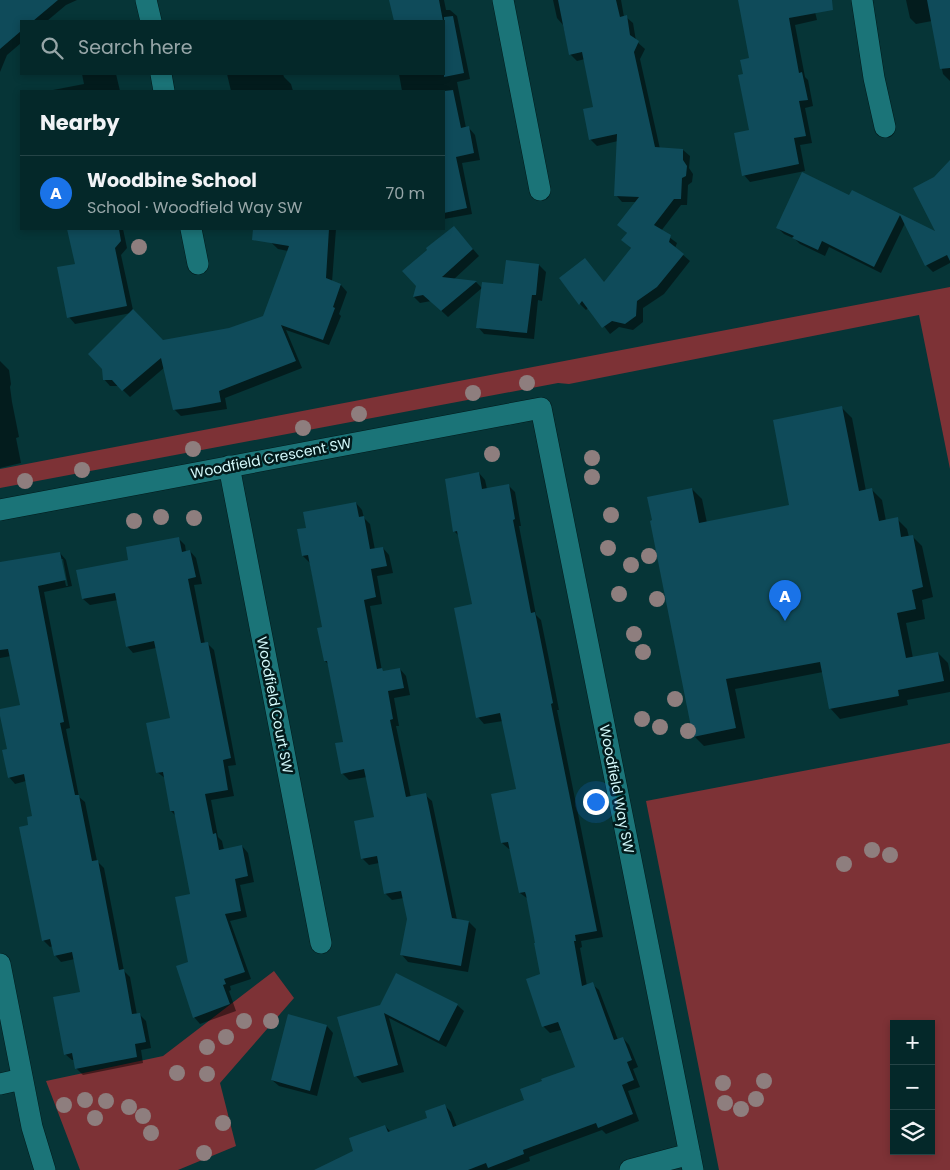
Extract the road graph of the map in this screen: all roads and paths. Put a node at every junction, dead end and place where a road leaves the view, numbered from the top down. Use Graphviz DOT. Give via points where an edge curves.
graph roads {
  1 [pos="146,0"];
  2 [pos="503,0"];
  3 [pos="862,0"];
  4 [pos="150,20"];
  5 [pos="161,75"];
  6 [pos="164,90"];
  7 [pos="885,127"];
  8 [pos="540,190"];
  9 [pos="191,230"];
  10 [pos="198,264"];
  11 [pos="541,408"];
  12 [pos="229,466"];
  13 [pos="0,510"];
  14 [pos="321,943"];
  15 [pos="0,964"];
  16 [pos="22,1080"];
  17 [pos="0,1084"];
  18 [pos="692,1162"];
  19 [pos="45,1170"];
  20 [pos="630,1170"];
  1 -- 4 [label="street"];
  2 -- 8 [label="street"];
  3 -- 7 [label="street"];
  5 -- 6 [label="street"];
  9 -- 10 [label="street"];
  11 -- 12 [label="street, Woodfield Crescent SW"];
  11 -- 18 [label="street, Woodfield Way SW"];
  12 -- 13 [label="street, Woodfield Crescent SW"];
  12 -- 14 [label="street, Woodfield Court SW"];
  15 -- 16 [label="street"];
  16 -- 17 [label="street"];
  16 -- 19 [label="street"];
  18 -- 20 [label="street"];
}
